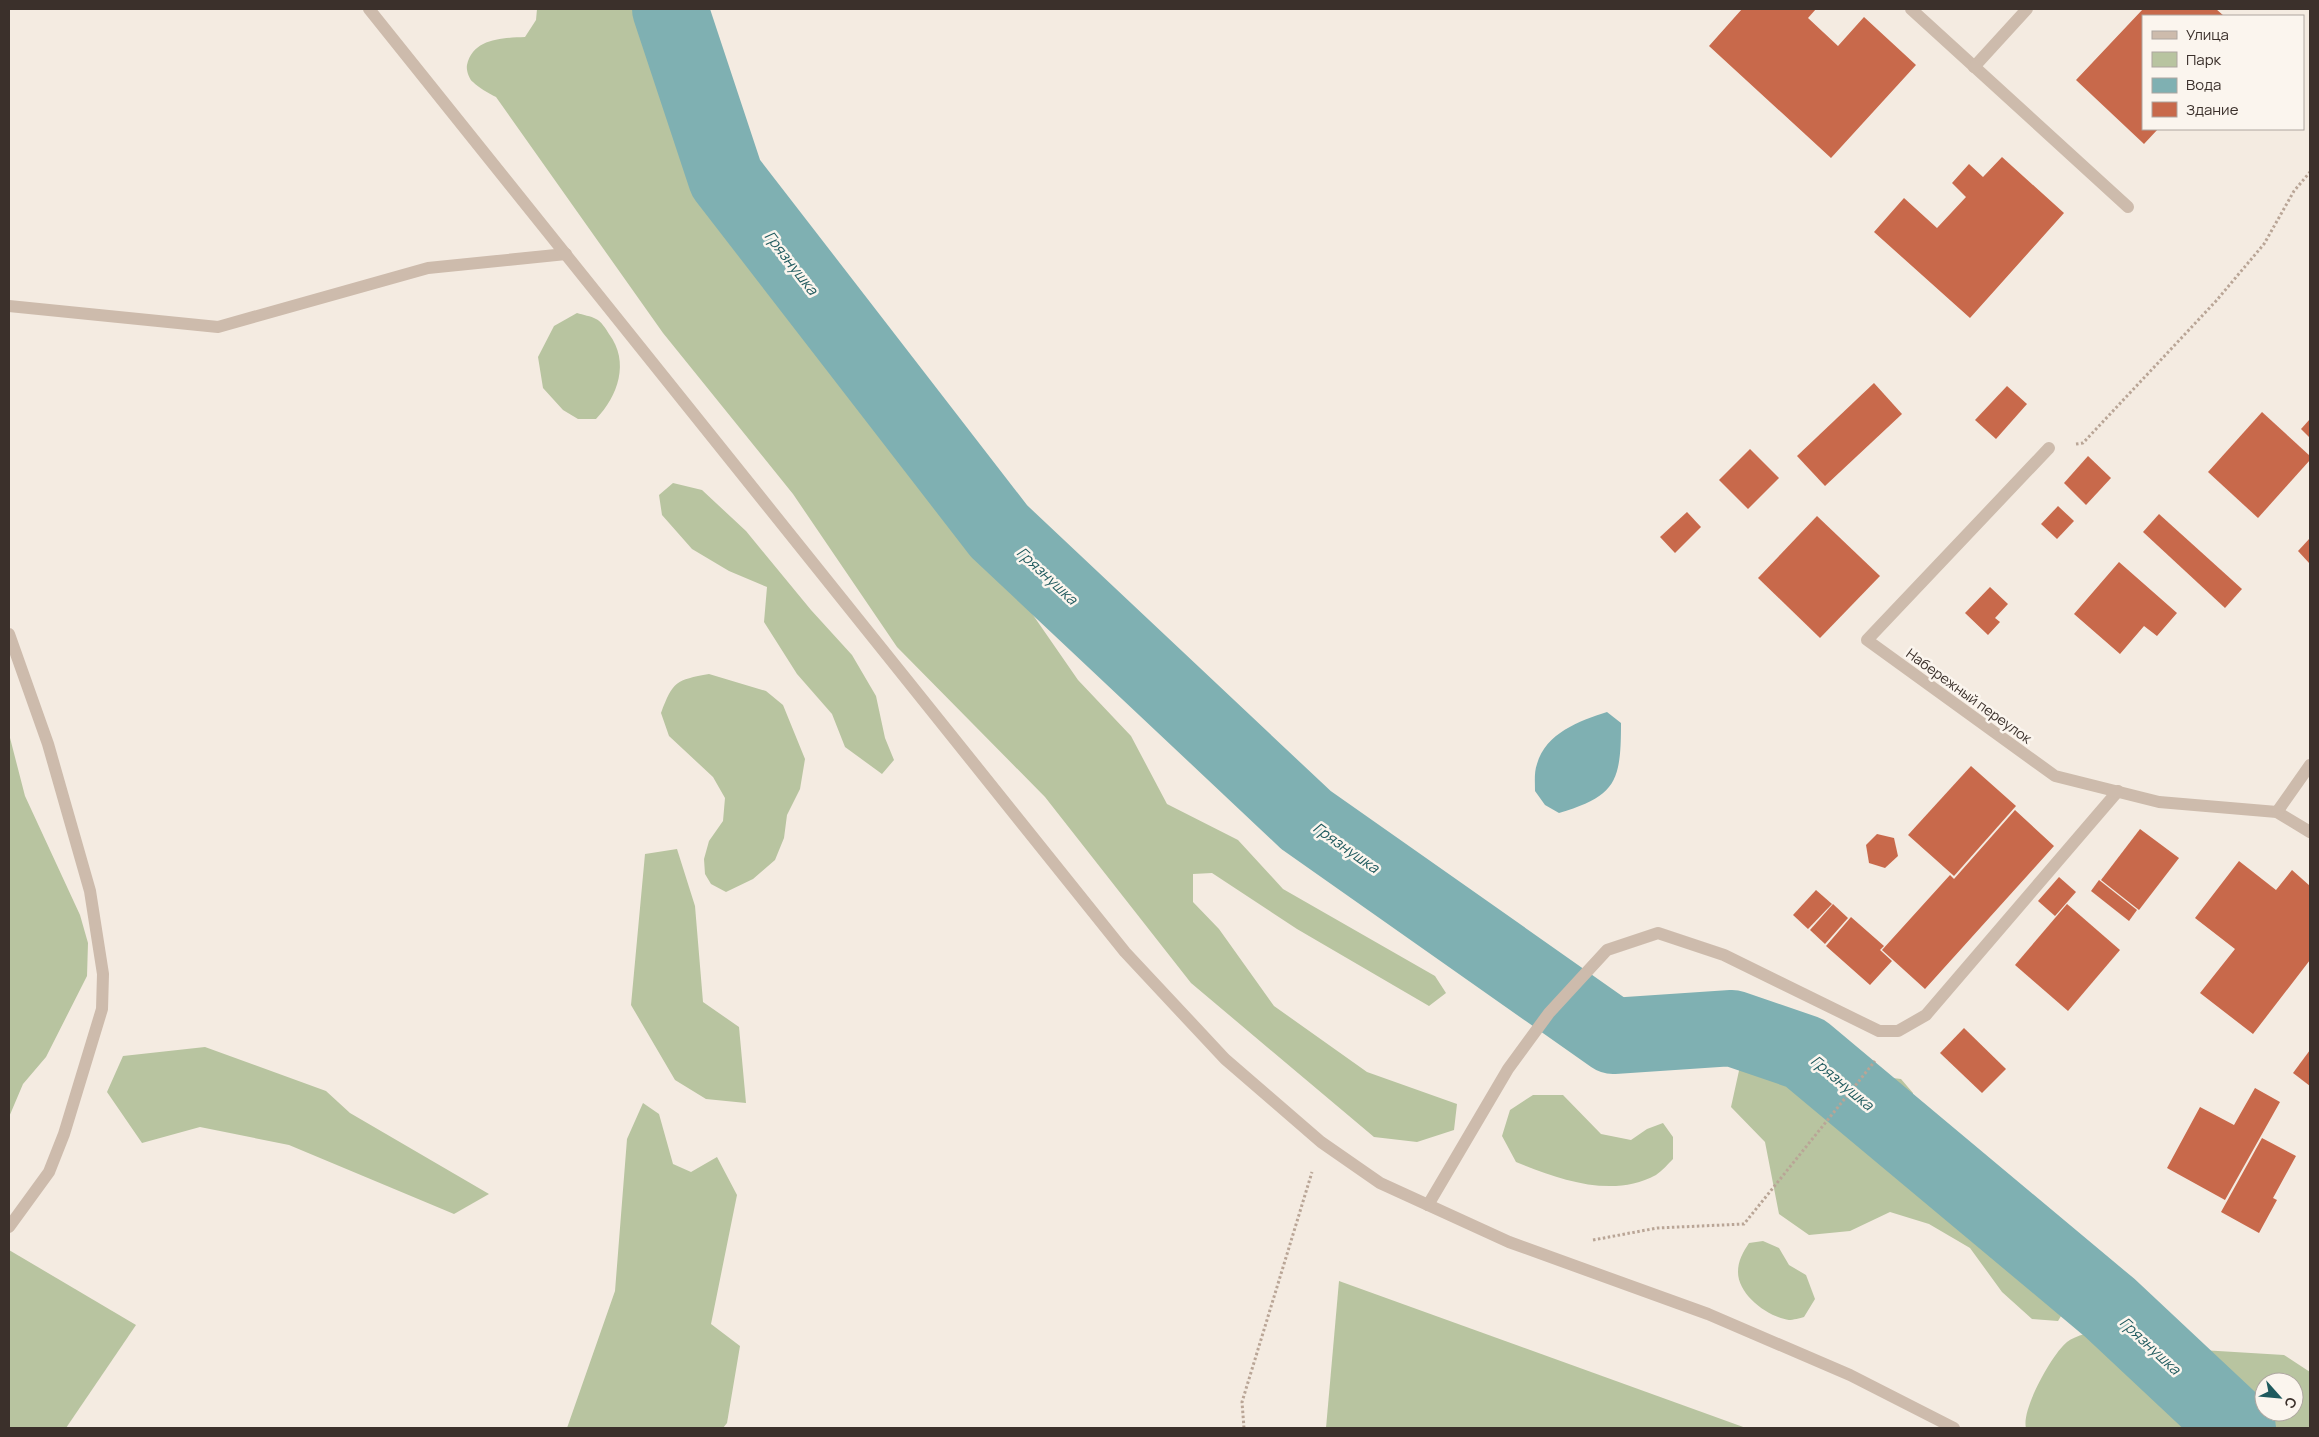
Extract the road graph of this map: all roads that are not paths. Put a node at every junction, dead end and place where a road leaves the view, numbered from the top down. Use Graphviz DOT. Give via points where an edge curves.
graph roads {
  1 [pos="369,9"];
  2 [pos="1911,9"];
  3 [pos="2027,9"];
  4 [pos="1974,66"];
  5 [pos="2128,207"];
  6 [pos="566,254"];
  7 [pos="9,306"];
  8 [pos="2049,448"];
  9 [pos="9,634"];
  10 [pos="2310,766"];
  11 [pos="2118,791"];
  12 [pos="2277,812"];
  13 [pos="2310,832"];
  14 [pos="1428,1205"];
  15 [pos="9,1227"];
  16 [pos="1954,1428"];
  1 -- 6 [label="street"];
  2 -- 4 [label="street"];
  3 -- 4 [label="street"];
  4 -- 5 [label="street"];
  6 -- 7 [label="street" via="428,268 218,327"];
  6 -- 14 [label="street" via="1125,952 1225,1059 1321,1142 1380,1183"];
  8 -- 11 [label="street, Набережный переулок" via="1867,640 2055,776"];
  9 -- 15 [label="street" via="48,744 90,891 103,974 102,1009 64,1134 49,1172"];
  10 -- 12 [label="street"];
  11 -- 12 [label="street, Набережный переулок" via="2160,802"];
  11 -- 14 [label="street" via="1926,1015 1898,1030 1879,1030 1724,955 1658,933 1607,950 1549,1013 1508,1069"];
  12 -- 13 [label="street, Набережный переулок"];
  14 -- 16 [label="street" via="1510,1242 1708,1314 1850,1375"];
}
